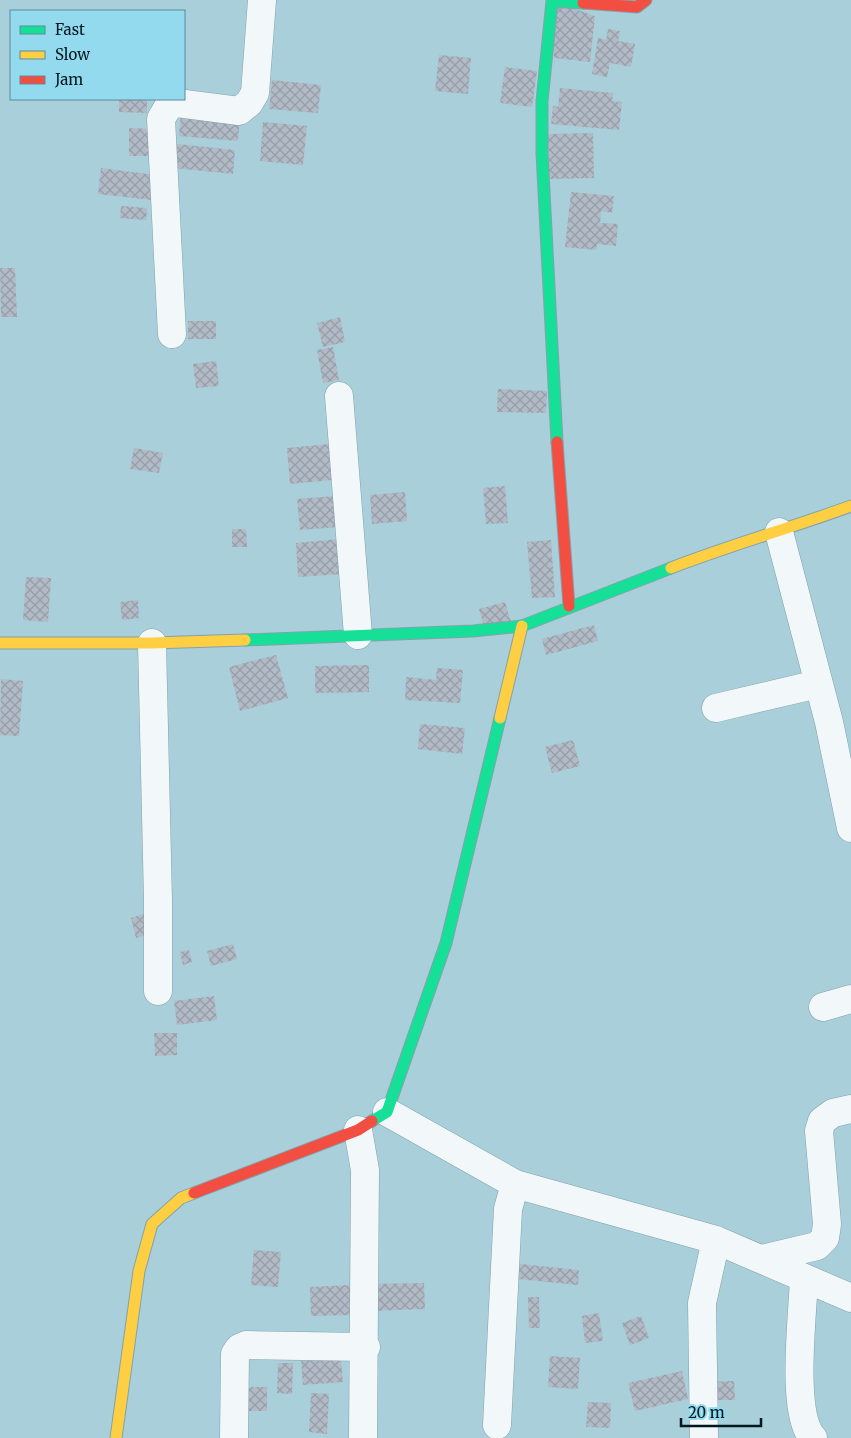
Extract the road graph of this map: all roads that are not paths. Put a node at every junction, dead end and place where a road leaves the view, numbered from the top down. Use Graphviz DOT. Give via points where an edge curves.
graph roads {
  1 [pos="262,0"];
  2 [pos="550,0"];
  3 [pos="646,0"];
  4 [pos="172,334"];
  5 [pos="339,396"];
  6 [pos="851,506"];
  7 [pos="779,532"];
  8 [pos="569,606"];
  9 [pos="522,626"];
  10 [pos="358,635"];
  11 [pos="0,643"];
  12 [pos="152,643"];
  13 [pos="818,684"];
  14 [pos="716,708"];
  15 [pos="851,828"];
  16 [pos="158,991"];
  17 [pos="851,999"];
  18 [pos="823,1007"];
  19 [pos="851,1109"];
  20 [pos="387,1112"];
  21 [pos="358,1130"];
  22 [pos="515,1184"];
  23 [pos="716,1240"];
  24 [pos="761,1259"];
  25 [pos="804,1278"];
  26 [pos="851,1298"];
  27 [pos="366,1347"];
  28 [pos="497,1425"];
  29 [pos="116,1438"];
  30 [pos="234,1438"];
  31 [pos="363,1438"];
  32 [pos="704,1438"];
  33 [pos="813,1438"];
  1 -- 4 [label="street" via="255,93 249,103 239,111 177,104 168,107 161,118"];
  2 -- 3 [label="street" via="637,7"];
  2 -- 8 [label="street" via="542,101 542,152 557,452"];
  5 -- 10 [label="street"];
  6 -- 7 [label="street"];
  7 -- 8 [label="street" via="719,549"];
  7 -- 13 [label="street"];
  8 -- 9 [label="street"];
  9 -- 10 [label="street"];
  9 -- 20 [label="street" via="446,943"];
  10 -- 12 [label="street"];
  11 -- 12 [label="street"];
  12 -- 16 [label="street"];
  13 -- 14 [label="street"];
  13 -- 15 [label="street"];
  17 -- 18 [label="street"];
  19 -- 24 [label="street" via="822,1120 819,1131 827,1224 825,1238 816,1246"];
  20 -- 21 [label="street"];
  20 -- 22 [label="street"];
  21 -- 27 [label="street" via="365,1170"];
  21 -- 29 [label="street" via="181,1198 152,1224 138,1272"];
  22 -- 23 [label="street"];
  22 -- 28 [label="street" via="508,1208"];
  23 -- 24 [label="street"];
  23 -- 32 [label="street" via="702,1303"];
  24 -- 25 [label="street"];
  25 -- 26 [label="street"];
  25 -- 33 [label="street" via="800,1396 803,1419"];
  27 -- 30 [label="street" via="246,1345 239,1348 235,1354"];
  27 -- 31 [label="street"];
}
